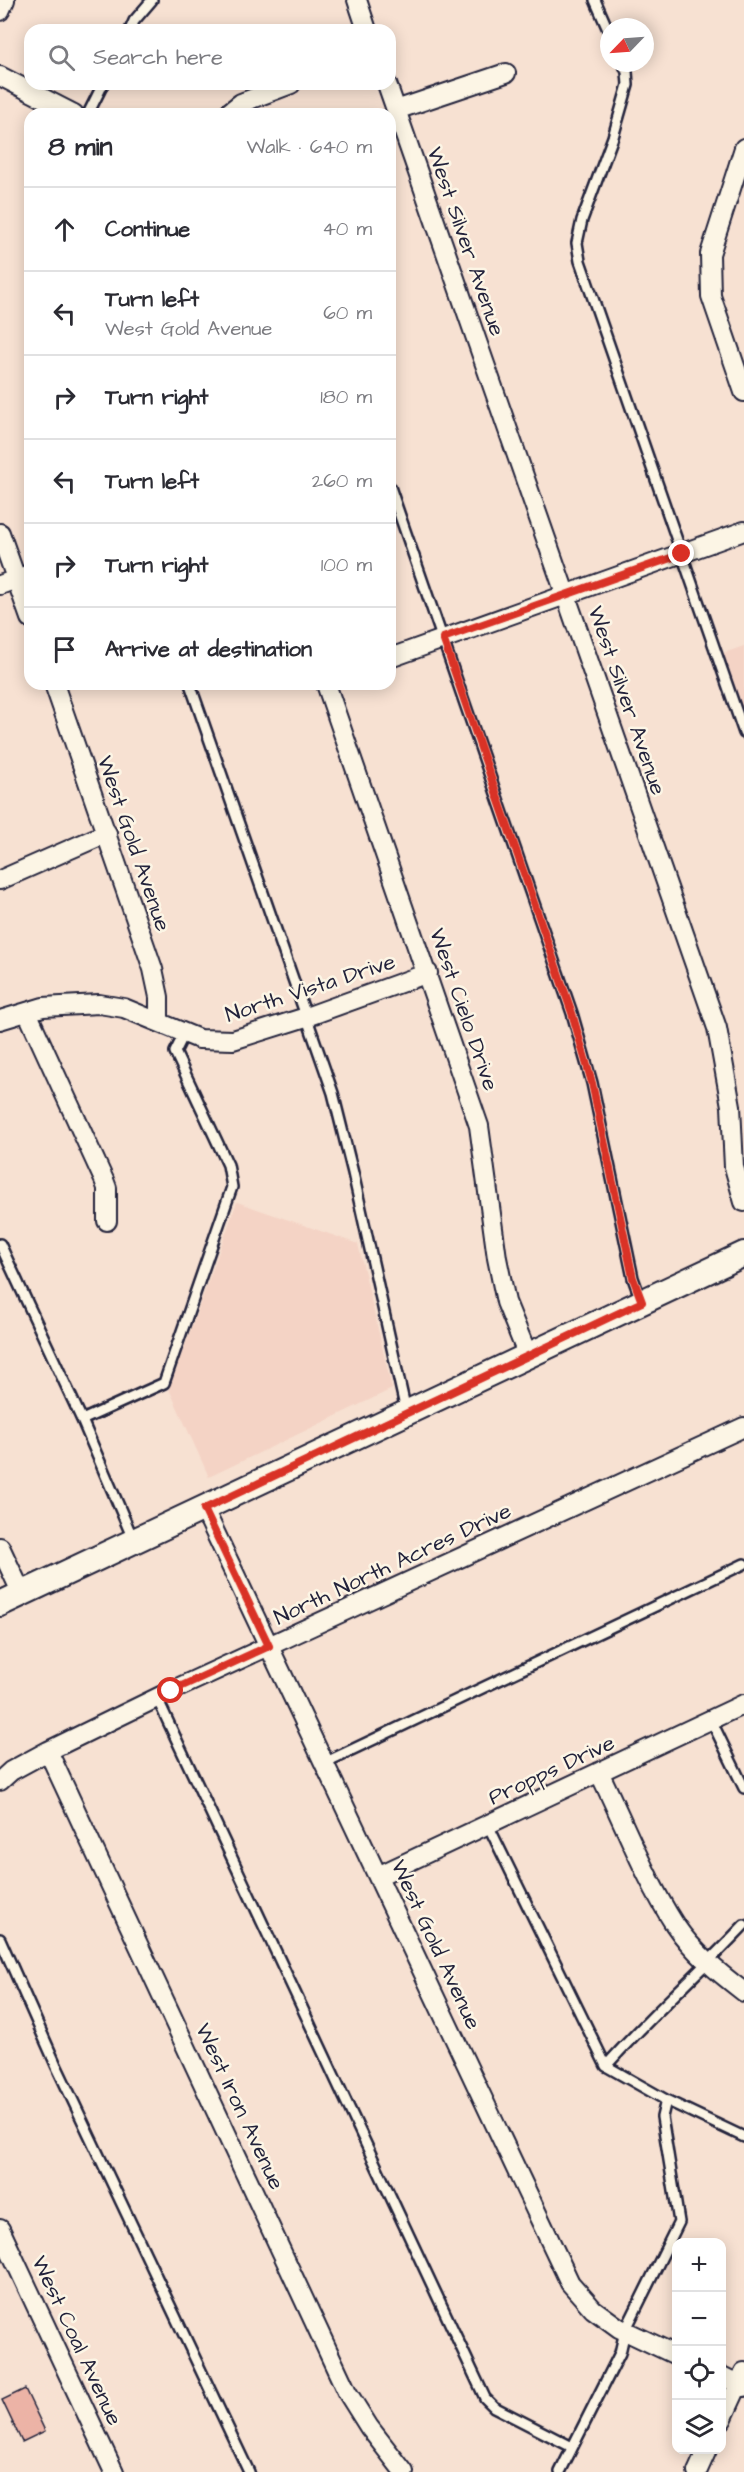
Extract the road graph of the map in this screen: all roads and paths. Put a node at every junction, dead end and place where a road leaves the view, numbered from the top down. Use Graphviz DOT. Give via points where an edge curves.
graph roads {
  1 [pos="5,0"];
  2 [pos="152,0"];
  3 [pos="357,0"];
  4 [pos="594,0"];
  5 [pos="0,11"];
  6 [pos="602,18"];
  7 [pos="133,24"];
  8 [pos="365,24"];
  9 [pos="627,72"];
  10 [pos="506,73"];
  11 [pos="0,76"];
  12 [pos="24,88"];
  13 [pos="27,90"];
  14 [pos="100,90"];
  15 [pos="279,90"];
  16 [pos="389,90"];
  17 [pos="62,108"];
  18 [pos="91,108"];
  19 [pos="242,108"];
  20 [pos="395,108"];
  21 [pos="396,110"];
  22 [pos="744,148"];
  23 [pos="744,392"];
  24 [pos="396,504"];
  25 [pos="744,531"];
  26 [pos="0,532"];
  27 [pos="682,554"];
  28 [pos="15,579"];
  29 [pos="566,596"];
  30 [pos="24,602"];
  31 [pos="443,638"];
  32 [pos="396,656"];
  33 [pos="56,690"];
  34 [pos="192,690"];
  35 [pos="328,690"];
  36 [pos="744,733"];
  37 [pos="107,833"];
  38 [pos="0,880"];
  39 [pos="428,973"];
  40 [pos="27,1012"];
  41 [pos="306,1017"];
  42 [pos="0,1020"];
  43 [pos="159,1021"];
  44 [pos="184,1034"];
  45 [pos="744,1202"];
  46 [pos="107,1221"];
  47 [pos="0,1244"];
  48 [pos="744,1254"];
  49 [pos="642,1302"];
  50 [pos="528,1356"];
  51 [pos="407,1413"];
  52 [pos="82,1420"];
  53 [pos="744,1427"];
  54 [pos="204,1509"];
  55 [pos="134,1541"];
  56 [pos="0,1547"];
  57 [pos="744,1564"];
  58 [pos="22,1594"];
  59 [pos="0,1604"];
  60 [pos="269,1646"];
  61 [pos="158,1698"];
  62 [pos="744,1704"];
  63 [pos="711,1720"];
  64 [pos="48,1751"];
  65 [pos="324,1763"];
  66 [pos="599,1772"];
  67 [pos="0,1781"];
  68 [pos="744,1788"];
  69 [pos="488,1826"];
  70 [pos="378,1876"];
  71 [pos="744,1925"];
  72 [pos="0,1939"];
  73 [pos="708,1964"];
  74 [pos="744,1992"];
  75 [pos="606,2066"];
  76 [pos="666,2100"];
  77 [pos="744,2137"];
  78 [pos="0,2229"];
  79 [pos="625,2331"];
  80 [pos="672,2353"];
  81 [pos="726,2377"];
  82 [pos="742,2381"];
  83 [pos="726,2412"];
  84 [pos="572,2447"];
  85 [pos="705,2454"];
  86 [pos="114,2472"];
  87 [pos="249,2472"];
  88 [pos="405,2472"];
  89 [pos="560,2472"];
  90 [pos="697,2472"];
  1 -- 5 [label="street"];
  2 -- 7 [label="lane"];
  3 -- 8 [label="street"];
  4 -- 6 [label="lane"];
  9 -- 27 [label="lane" via="628,85 577,243"];
  10 -- 21 [label="street"];
  11 -- 12 [label="street"];
  13 -- 17 [label="street"];
  14 -- 18 [label="lane"];
  15 -- 19 [label="street"];
  16 -- 20 [label="street, West Silver Avenue"];
  21 -- 29 [label="street, West Silver Avenue"];
  22 -- 23 [label="street" via="710,254 708,272 711,296"];
  24 -- 31 [label="lane"];
  25 -- 27 [label="street"];
  26 -- 28 [label="street"];
  27 -- 29 [label="street"];
  27 -- 36 [label="lane"];
  28 -- 30 [label="street"];
  29 -- 31 [label="street"];
  29 -- 45 [label="street, West Silver Avenue" via="717,1028 731,1106 734,1167"];
  31 -- 32 [label="street"];
  31 -- 49 [label="lane" via="572,1013 592,1083 633,1278"];
  33 -- 37 [label="street, West Gold Avenue"];
  34 -- 41 [label="lane"];
  35 -- 39 [label="street, West Cielo Drive"];
  37 -- 38 [label="street"];
  37 -- 43 [label="street, West Gold Avenue" via="153,969"];
  39 -- 41 [label="street, North Vista Drive"];
  39 -- 50 [label="street, West Cielo Drive" via="479,1126 506,1302"];
  40 -- 42 [label="street, North Vista Drive"];
  40 -- 43 [label="street, North Vista Drive" via="43,1007 99,1004"];
  40 -- 46 [label="street" via="104,1180"];
  41 -- 44 [label="street, North Vista Drive" via="233,1040 199,1039"];
  41 -- 51 [label="lane" via="333,1093 351,1161"];
  43 -- 44 [label="street, North Vista Drive"];
  44 -- 52 [label="lane" via="175,1052 228,1165 232,1187 164,1383"];
  47 -- 52 [label="lane"];
  48 -- 49 [label="main road"];
  49 -- 50 [label="main road"];
  50 -- 51 [label="main road"];
  51 -- 54 [label="main road"];
  52 -- 55 [label="lane"];
  53 -- 60 [label="street, North North Acres Drive"];
  54 -- 55 [label="main road"];
  54 -- 60 [label="street, West Gold Avenue"];
  55 -- 58 [label="main road"];
  56 -- 58 [label="street"];
  57 -- 65 [label="lane"];
  58 -- 59 [label="main road"];
  60 -- 61 [label="street, North North Acres Drive"];
  60 -- 65 [label="street, West Gold Avenue"];
  61 -- 64 [label="street, North North Acres Drive"];
  61 -- 84 [label="lane" via="485,2398 494,2407"];
  62 -- 63 [label="street, Propps Drive"];
  63 -- 66 [label="street, Propps Drive"];
  63 -- 68 [label="lane"];
  64 -- 67 [label="street, North North Acres Drive"];
  64 -- 88 [label="street, West Iron Avenue" via="348,2392 369,2427"];
  65 -- 70 [label="street, West Gold Avenue"];
  66 -- 69 [label="street, Propps Drive"];
  66 -- 73 [label="street" via="676,1927"];
  69 -- 70 [label="street, Propps Drive"];
  69 -- 75 [label="lane"];
  70 -- 79 [label="street, West Gold Avenue" via="570,2283 593,2309"];
  71 -- 73 [label="lane"];
  72 -- 87 [label="lane"];
  73 -- 74 [label="street"];
  73 -- 75 [label="lane"];
  75 -- 76 [label="lane"];
  76 -- 77 [label="lane"];
  76 -- 79 [label="lane" via="662,2117 679,2222"];
  78 -- 86 [label="street, West Coal Avenue"];
  79 -- 80 [label="street, West Gold Avenue"];
  79 -- 84 [label="lane" via="620,2353"];
  81 -- 82 [label="street"];
  82 -- 83 [label="street"];
  84 -- 89 [label="lane"];
  85 -- 90 [label="street"];
}
